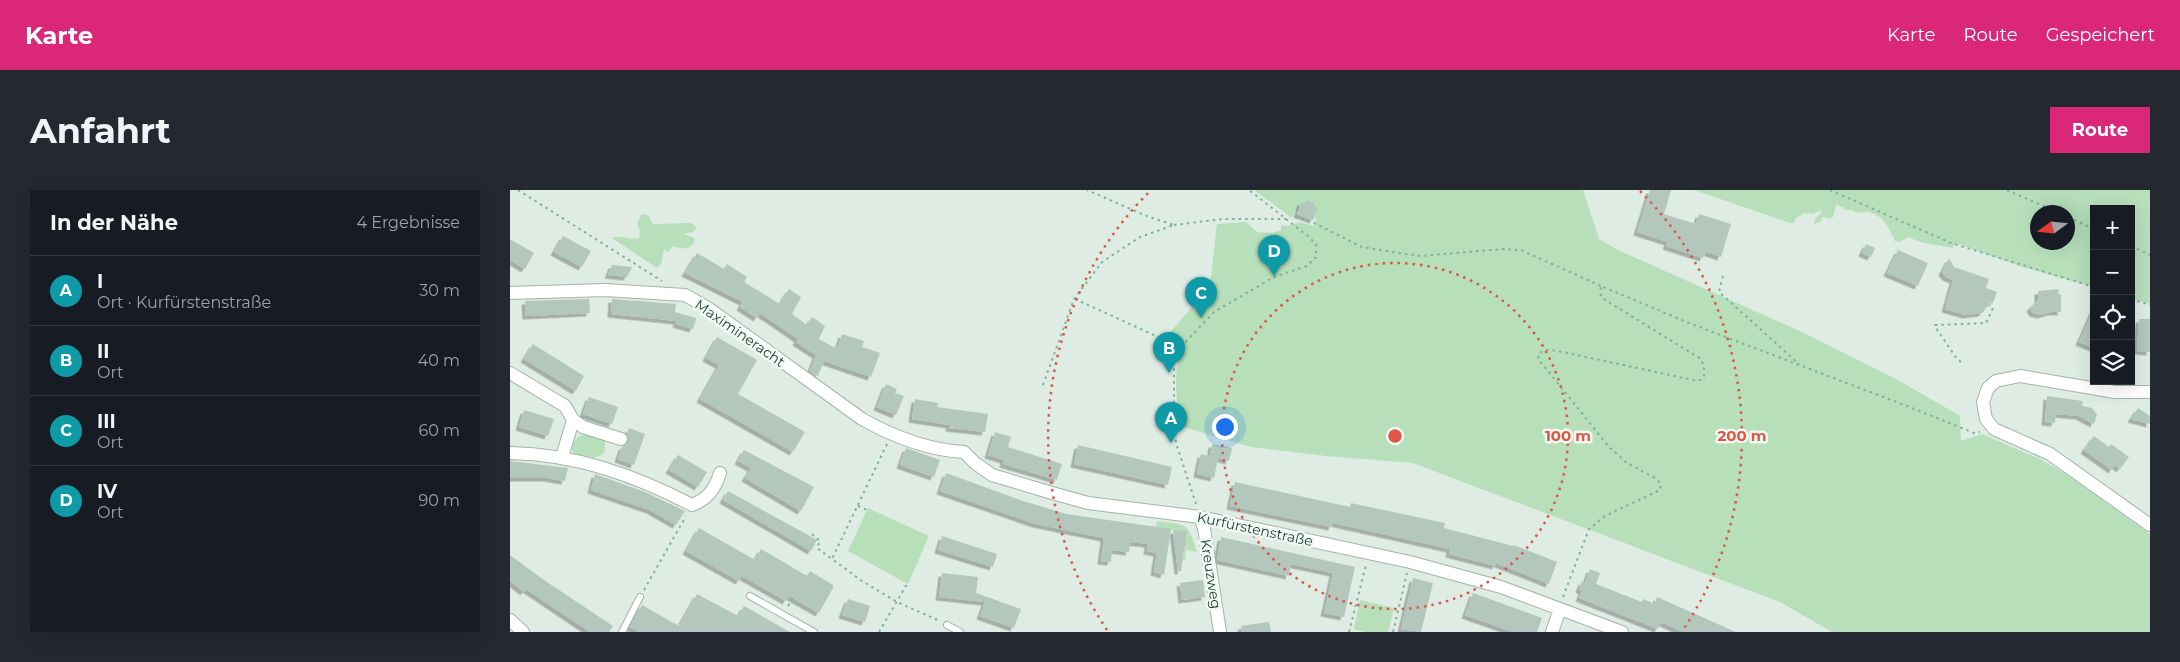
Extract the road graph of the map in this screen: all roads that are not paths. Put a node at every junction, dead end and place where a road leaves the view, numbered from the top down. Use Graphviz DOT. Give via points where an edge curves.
graph roads {
  1 [pos="510,293"];
  2 [pos="510,372"];
  3 [pos="2150,392"];
  4 [pos="573,420"];
  5 [pos="891,434"];
  6 [pos="621,439"];
  7 [pos="510,453"];
  8 [pos="562,457"];
  9 [pos="720,473"];
  10 [pos="1200,517"];
  11 [pos="2150,525"];
  12 [pos="750,596"];
  13 [pos="640,597"];
  14 [pos="1560,606"];
  15 [pos="510,620"];
  16 [pos="947,624"];
  17 [pos="523,632"];
  18 [pos="622,632"];
  19 [pos="814,632"];
  20 [pos="960,632"];
  21 [pos="1220,632"];
  22 [pos="1552,632"];
  23 [pos="1622,632"];
  1 -- 5 [label="street, Maximineracht" via="606,290 685,295 708,308 843,407"];
  2 -- 4 [label="street" via="565,406"];
  3 -- 11 [label="street" via="2115,392 2030,376 2012,376 1996,381 1984,397 1984,413 1994,429 2050,454"];
  4 -- 6 [label="street" via="583,427"];
  4 -- 8 [label="street"];
  5 -- 10 [label="street, Kurfürstenstraße" via="945,451 964,452 992,474 1079,501"];
  7 -- 8 [label="street"];
  8 -- 9 [label="street" via="624,474 692,505 707,498"];
  10 -- 14 [label="street, Kurfürstenstraße" via="1468,576"];
  10 -- 21 [label="street, Kreuzweg"];
  12 -- 19 [label="lane"];
  13 -- 18 [label="lane"];
  14 -- 22 [label="street"];
  14 -- 23 [label="street, Kurfürstenstraße"];
  15 -- 17 [label="street"];
  16 -- 20 [label="lane"];
}
